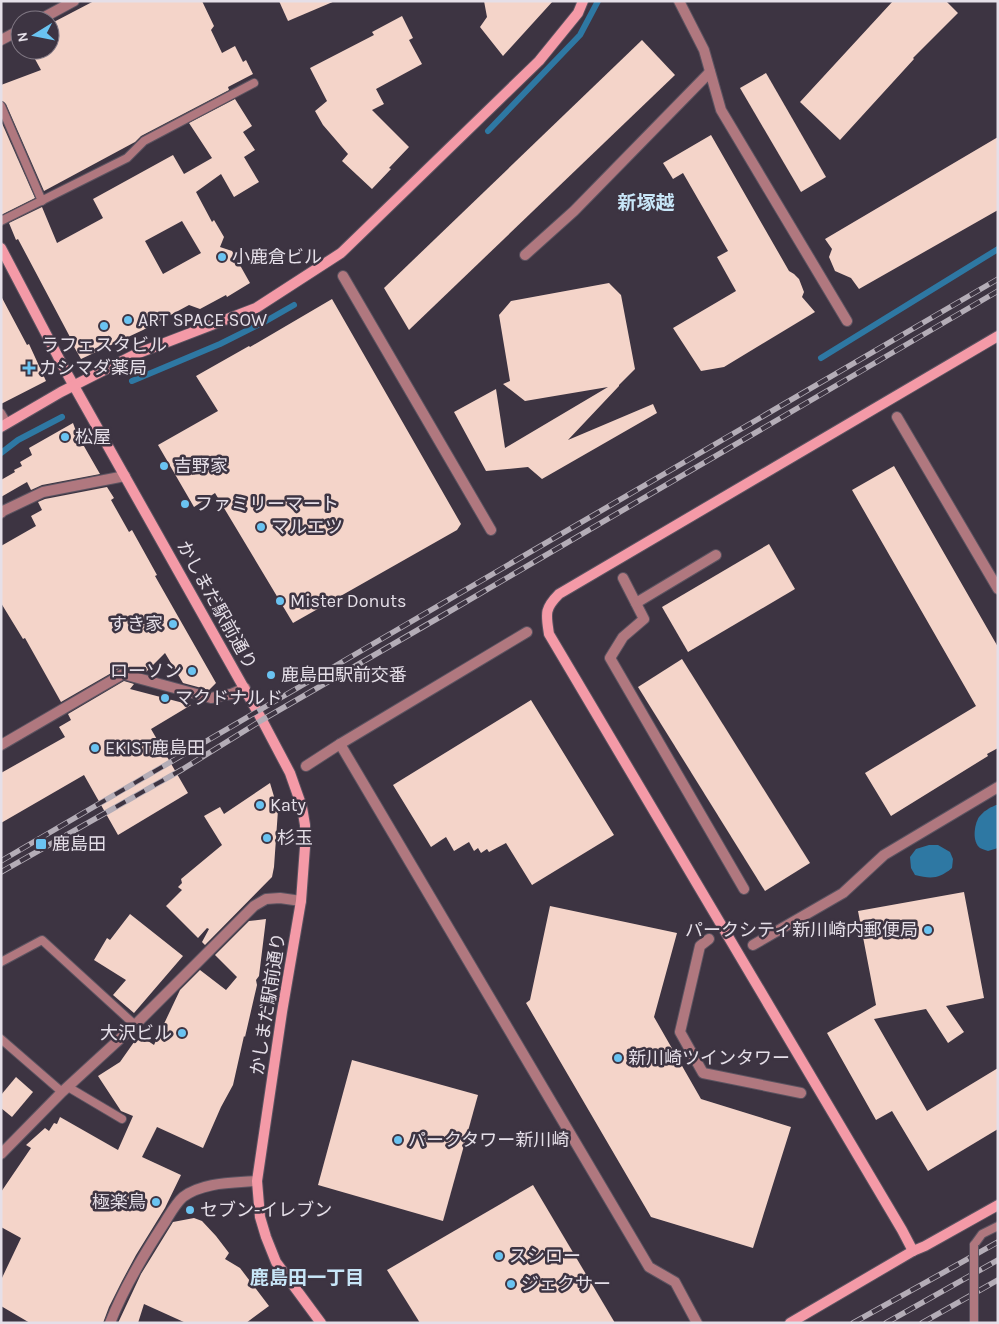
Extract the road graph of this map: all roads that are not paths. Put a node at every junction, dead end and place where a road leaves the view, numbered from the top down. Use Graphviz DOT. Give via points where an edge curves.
graph roads {
  1 [pos="74,1"];
  2 [pos="583,1"];
  3 [pos="679,1"];
  4 [pos="57,10"];
  5 [pos="710,72"];
  6 [pos="254,83"];
  7 [pos="1,106"];
  8 [pos="42,201"];
  9 [pos="1,221"];
  10 [pos="1,248"];
  11 [pos="525,256"];
  12 [pos="343,276"];
  13 [pos="847,321"];
  14 [pos="998,336"];
  15 [pos="74,385"];
  16 [pos="1,413"];
  17 [pos="897,417"];
  18 [pos="4,425"];
  19 [pos="125,476"];
  20 [pos="1,513"];
  21 [pos="491,530"];
  22 [pos="716,555"];
  23 [pos="623,578"];
  24 [pos="998,589"];
  25 [pos="636,603"];
  26 [pos="527,632"];
  27 [pos="245,688"];
  28 [pos="340,744"];
  29 [pos="1,745"];
  30 [pos="306,766"];
  31 [pos="998,788"];
  32 [pos="744,889"];
  33 [pos="301,901"];
  34 [pos="709,939"];
  35 [pos="753,945"];
  36 [pos="1,962"];
  37 [pos="135,1025"];
  38 [pos="1,1039"];
  39 [pos="65,1090"];
  40 [pos="801,1093"];
  41 [pos="122,1119"];
  42 [pos="1,1154"];
  43 [pos="257,1181"];
  44 [pos="998,1205"];
  45 [pos="998,1226"];
  46 [pos="912,1250"];
  47 [pos="110,1323"];
  48 [pos="321,1323"];
  49 [pos="697,1323"];
  50 [pos="790,1323"];
  51 [pos="974,1323"];
  1 -- 4 [label="street"];
  2 -- 15 [label="street" via="578,13 539,61 341,253 256,308 136,354"];
  3 -- 5 [label="street" via="704,50"];
  5 -- 11 [label="street" via="574,211"];
  5 -- 13 [label="street" via="721,110"];
  6 -- 8 [label="lane" via="144,142 127,158"];
  7 -- 8 [label="lane"];
  8 -- 9 [label="lane"];
  10 -- 15 [label="street, かしまだ駅前通り"];
  12 -- 21 [label="street"];
  14 -- 46 [label="street" via="559,594 550,603 546,616 549,634"];
  15 -- 18 [label="street"];
  15 -- 19 [label="street, かしまだ駅前通り"];
  16 -- 18 [label="lane"];
  17 -- 24 [label="street"];
  19 -- 20 [label="street" via="43,492"];
  19 -- 27 [label="street, かしまだ駅前通り"];
  22 -- 25 [label="street"];
  23 -- 25 [label="street"];
  25 -- 32 [label="street" via="644,619 622,637 610,658"];
  26 -- 28 [label="street"];
  27 -- 29 [label="street" via="212,698 123,674"];
  27 -- 33 [label="street, かしまだ駅前通り" via="290,773 302,807 305,847"];
  28 -- 30 [label="street"];
  28 -- 49 [label="street" via="648,1267 675,1282"];
  31 -- 35 [label="street" via="884,855 843,893"];
  33 -- 37 [label="street" via="266,899 254,906"];
  33 -- 43 [label="street, かしまだ駅前通り"];
  34 -- 40 [label="street" via="700,946 680,1032 699,1065 704,1073"];
  36 -- 37 [label="lane" via="42,940"];
  37 -- 39 [label="street"];
  38 -- 39 [label="lane"];
  39 -- 41 [label="lane"];
  39 -- 42 [label="street"];
  43 -- 47 [label="street" via="209,1186 182,1197 148,1247 120,1297"];
  43 -- 48 [label="street, かしまだ駅前通り" via="260,1217 276,1262"];
  44 -- 46 [label="street"];
  45 -- 51 [label="lane, bridge" via="982,1234 974,1245"];
  46 -- 50 [label="street"];
}
